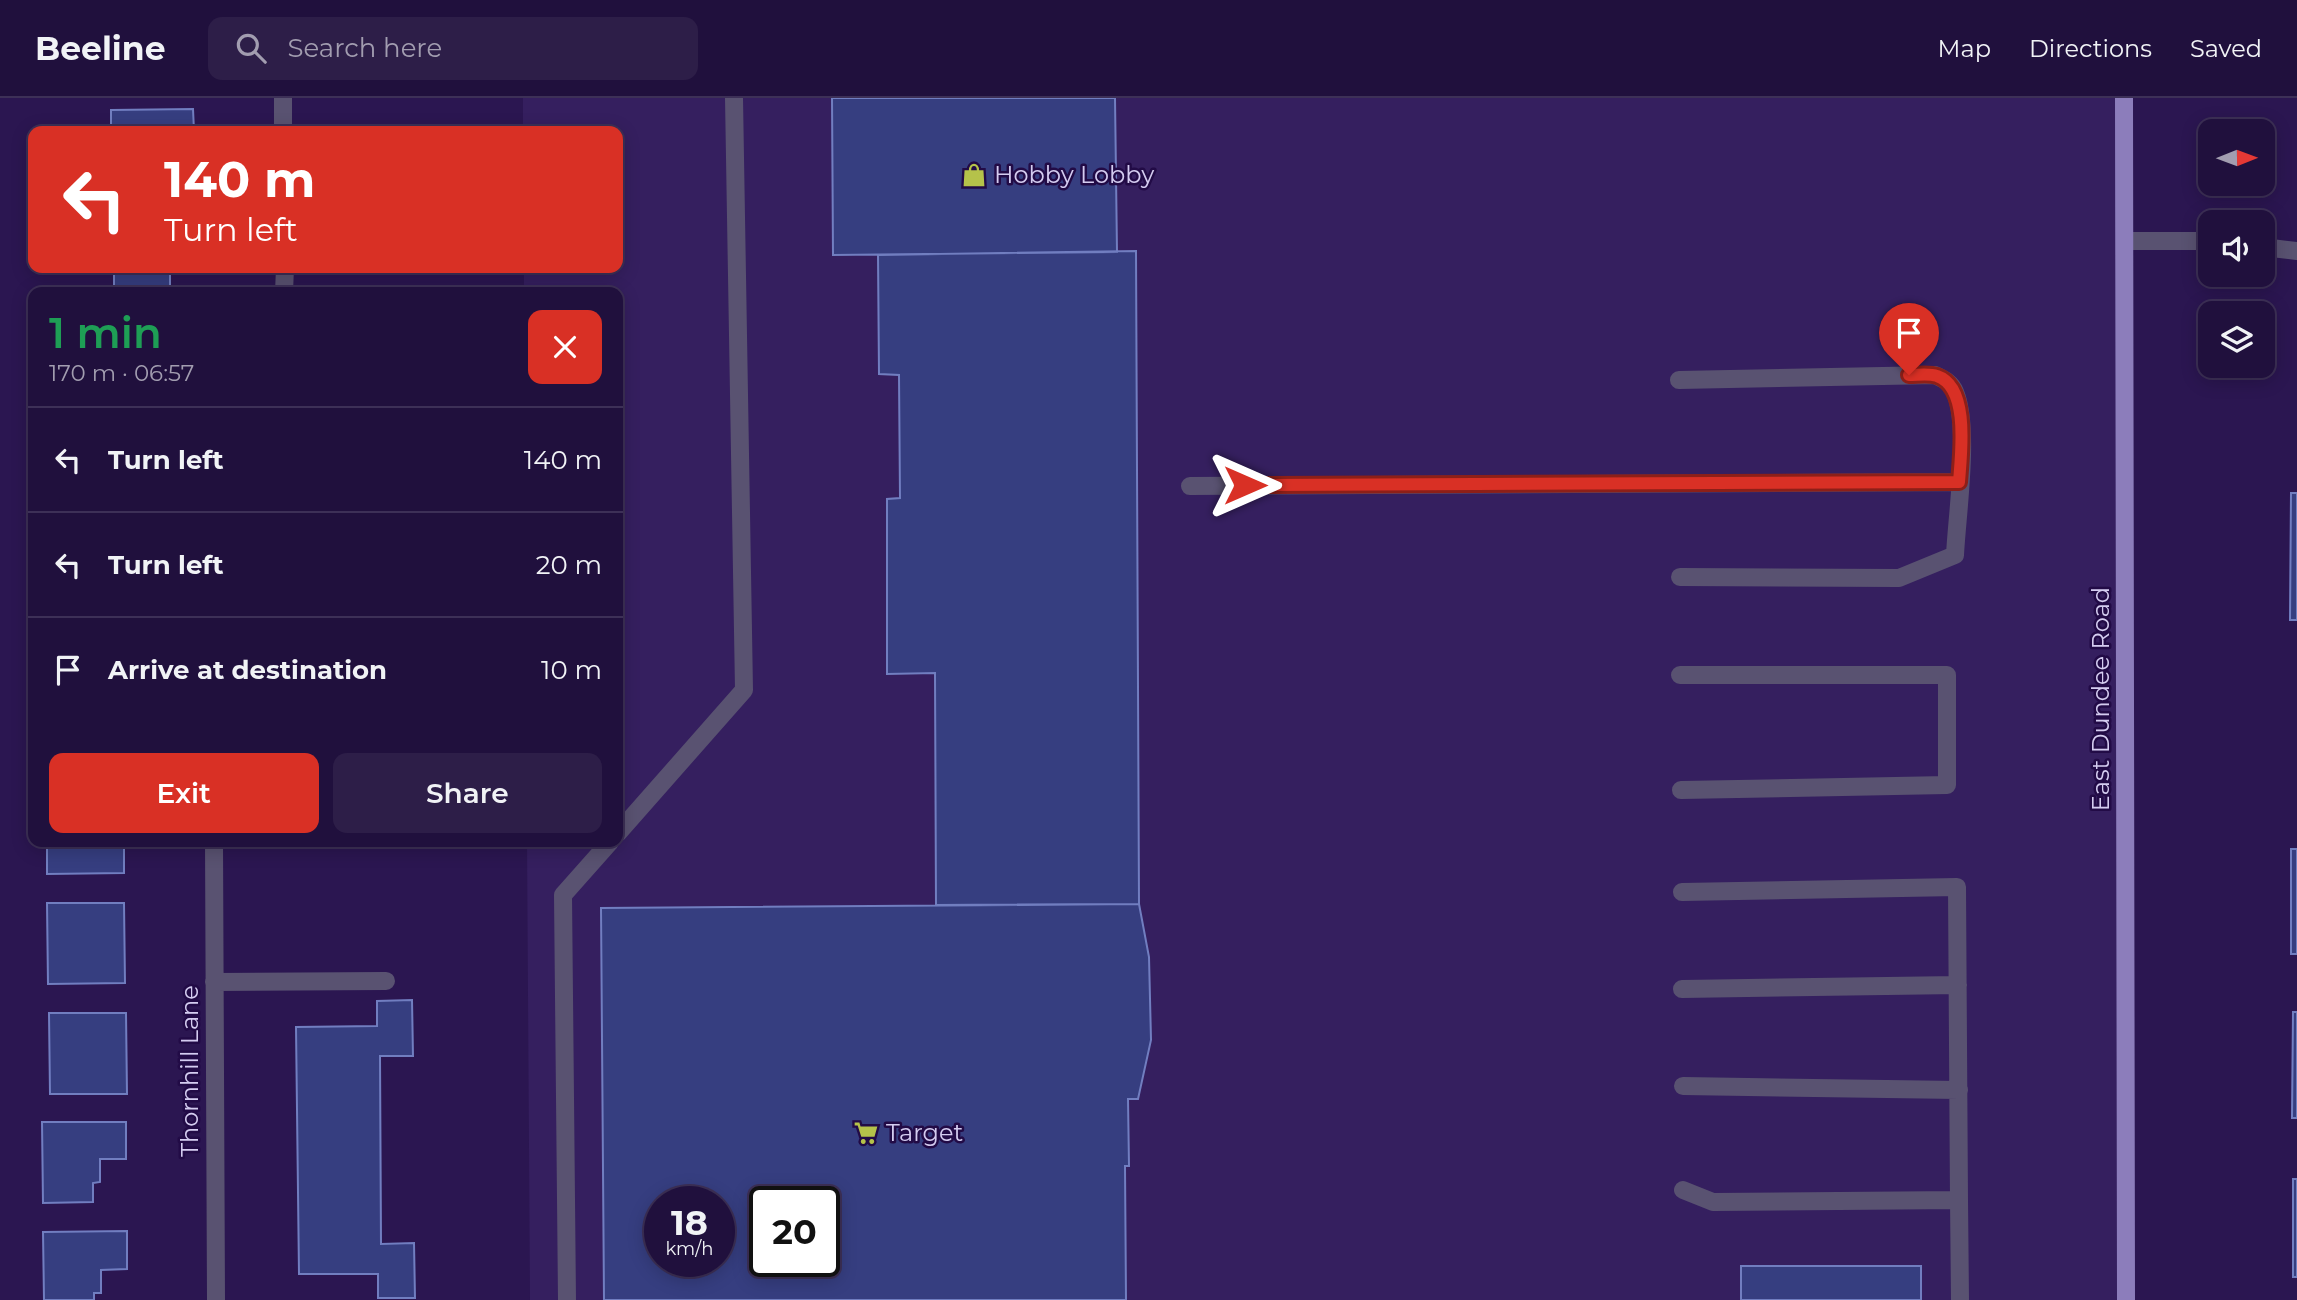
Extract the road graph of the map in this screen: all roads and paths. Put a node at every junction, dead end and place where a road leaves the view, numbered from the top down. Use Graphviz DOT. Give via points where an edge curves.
graph roads {
  1 [pos="283,98"];
  2 [pos="734,98"];
  3 [pos="2124,98"];
  4 [pos="283,126"];
  5 [pos="2126,241"];
  6 [pos="2198,241"];
  7 [pos="2275,248"];
  8 [pos="2297,251"];
  9 [pos="1679,380"];
  10 [pos="1959,482"];
  11 [pos="1190,486"];
  12 [pos="1680,577"];
  13 [pos="1680,675"];
  14 [pos="1681,790"];
  15 [pos="623,827"];
  16 [pos="214,847"];
  17 [pos="606,847"];
  18 [pos="1682,891"];
  19 [pos="386,981"];
  20 [pos="214,982"];
  21 [pos="1958,985"];
  22 [pos="1682,989"];
  23 [pos="1683,1086"];
  24 [pos="1959,1090"];
  25 [pos="1684,1190"];
  26 [pos="1959,1200"];
  27 [pos="216,1300"];
  28 [pos="567,1300"];
  29 [pos="1960,1300"];
  30 [pos="2126,1300"];
  1 -- 4 [label="street"];
  2 -- 15 [label="street" via="744,690"];
  3 -- 5 [label="main road, East Dundee Road"];
  5 -- 6 [label="street"];
  5 -- 30 [label="main road, East Dundee Road"];
  7 -- 8 [label="street"];
  9 -- 10 [label="street" via="1935,375 1956,392 1962,437"];
  10 -- 11 [label="street"];
  10 -- 12 [label="street" via="1955,555 1899,578"];
  13 -- 14 [label="street" via="1947,675 1947,785"];
  16 -- 20 [label="street, Thornhill Lane"];
  17 -- 28 [label="street" via="563,895"];
  18 -- 21 [label="street" via="1957,887"];
  19 -- 20 [label="street"];
  20 -- 27 [label="street, Thornhill Lane"];
  21 -- 22 [label="street"];
  21 -- 24 [label="street"];
  23 -- 24 [label="street"];
  24 -- 26 [label="street"];
  25 -- 26 [label="street" via="1713,1202"];
  26 -- 29 [label="street"];
}
